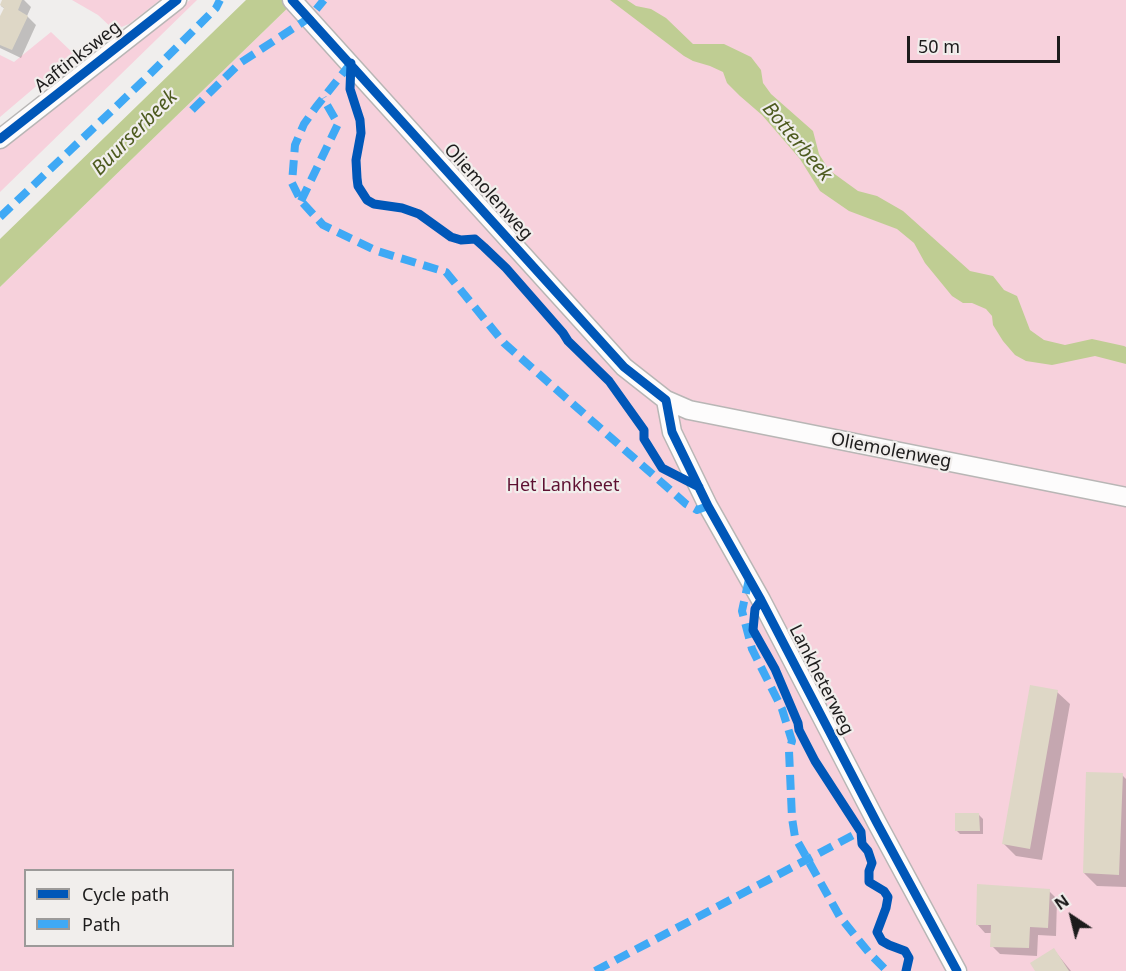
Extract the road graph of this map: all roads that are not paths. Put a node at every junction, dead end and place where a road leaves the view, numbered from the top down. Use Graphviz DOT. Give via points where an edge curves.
graph roads {
  1 [pos="177,0"];
  2 [pos="296,5"];
  3 [pos="0,139"];
  4 [pos="666,400"];
  5 [pos="1126,497"];
  6 [pos="957,971"];
  1 -- 3 [label="street, Aaftinksweg"];
  2 -- 4 [label="street, Oliemolenweg" via="624,367"];
  4 -- 5 [label="street, Oliemolenweg" via="689,410"];
  4 -- 6 [label="street, Lankheterweg" via="672,432 708,506"];
}
